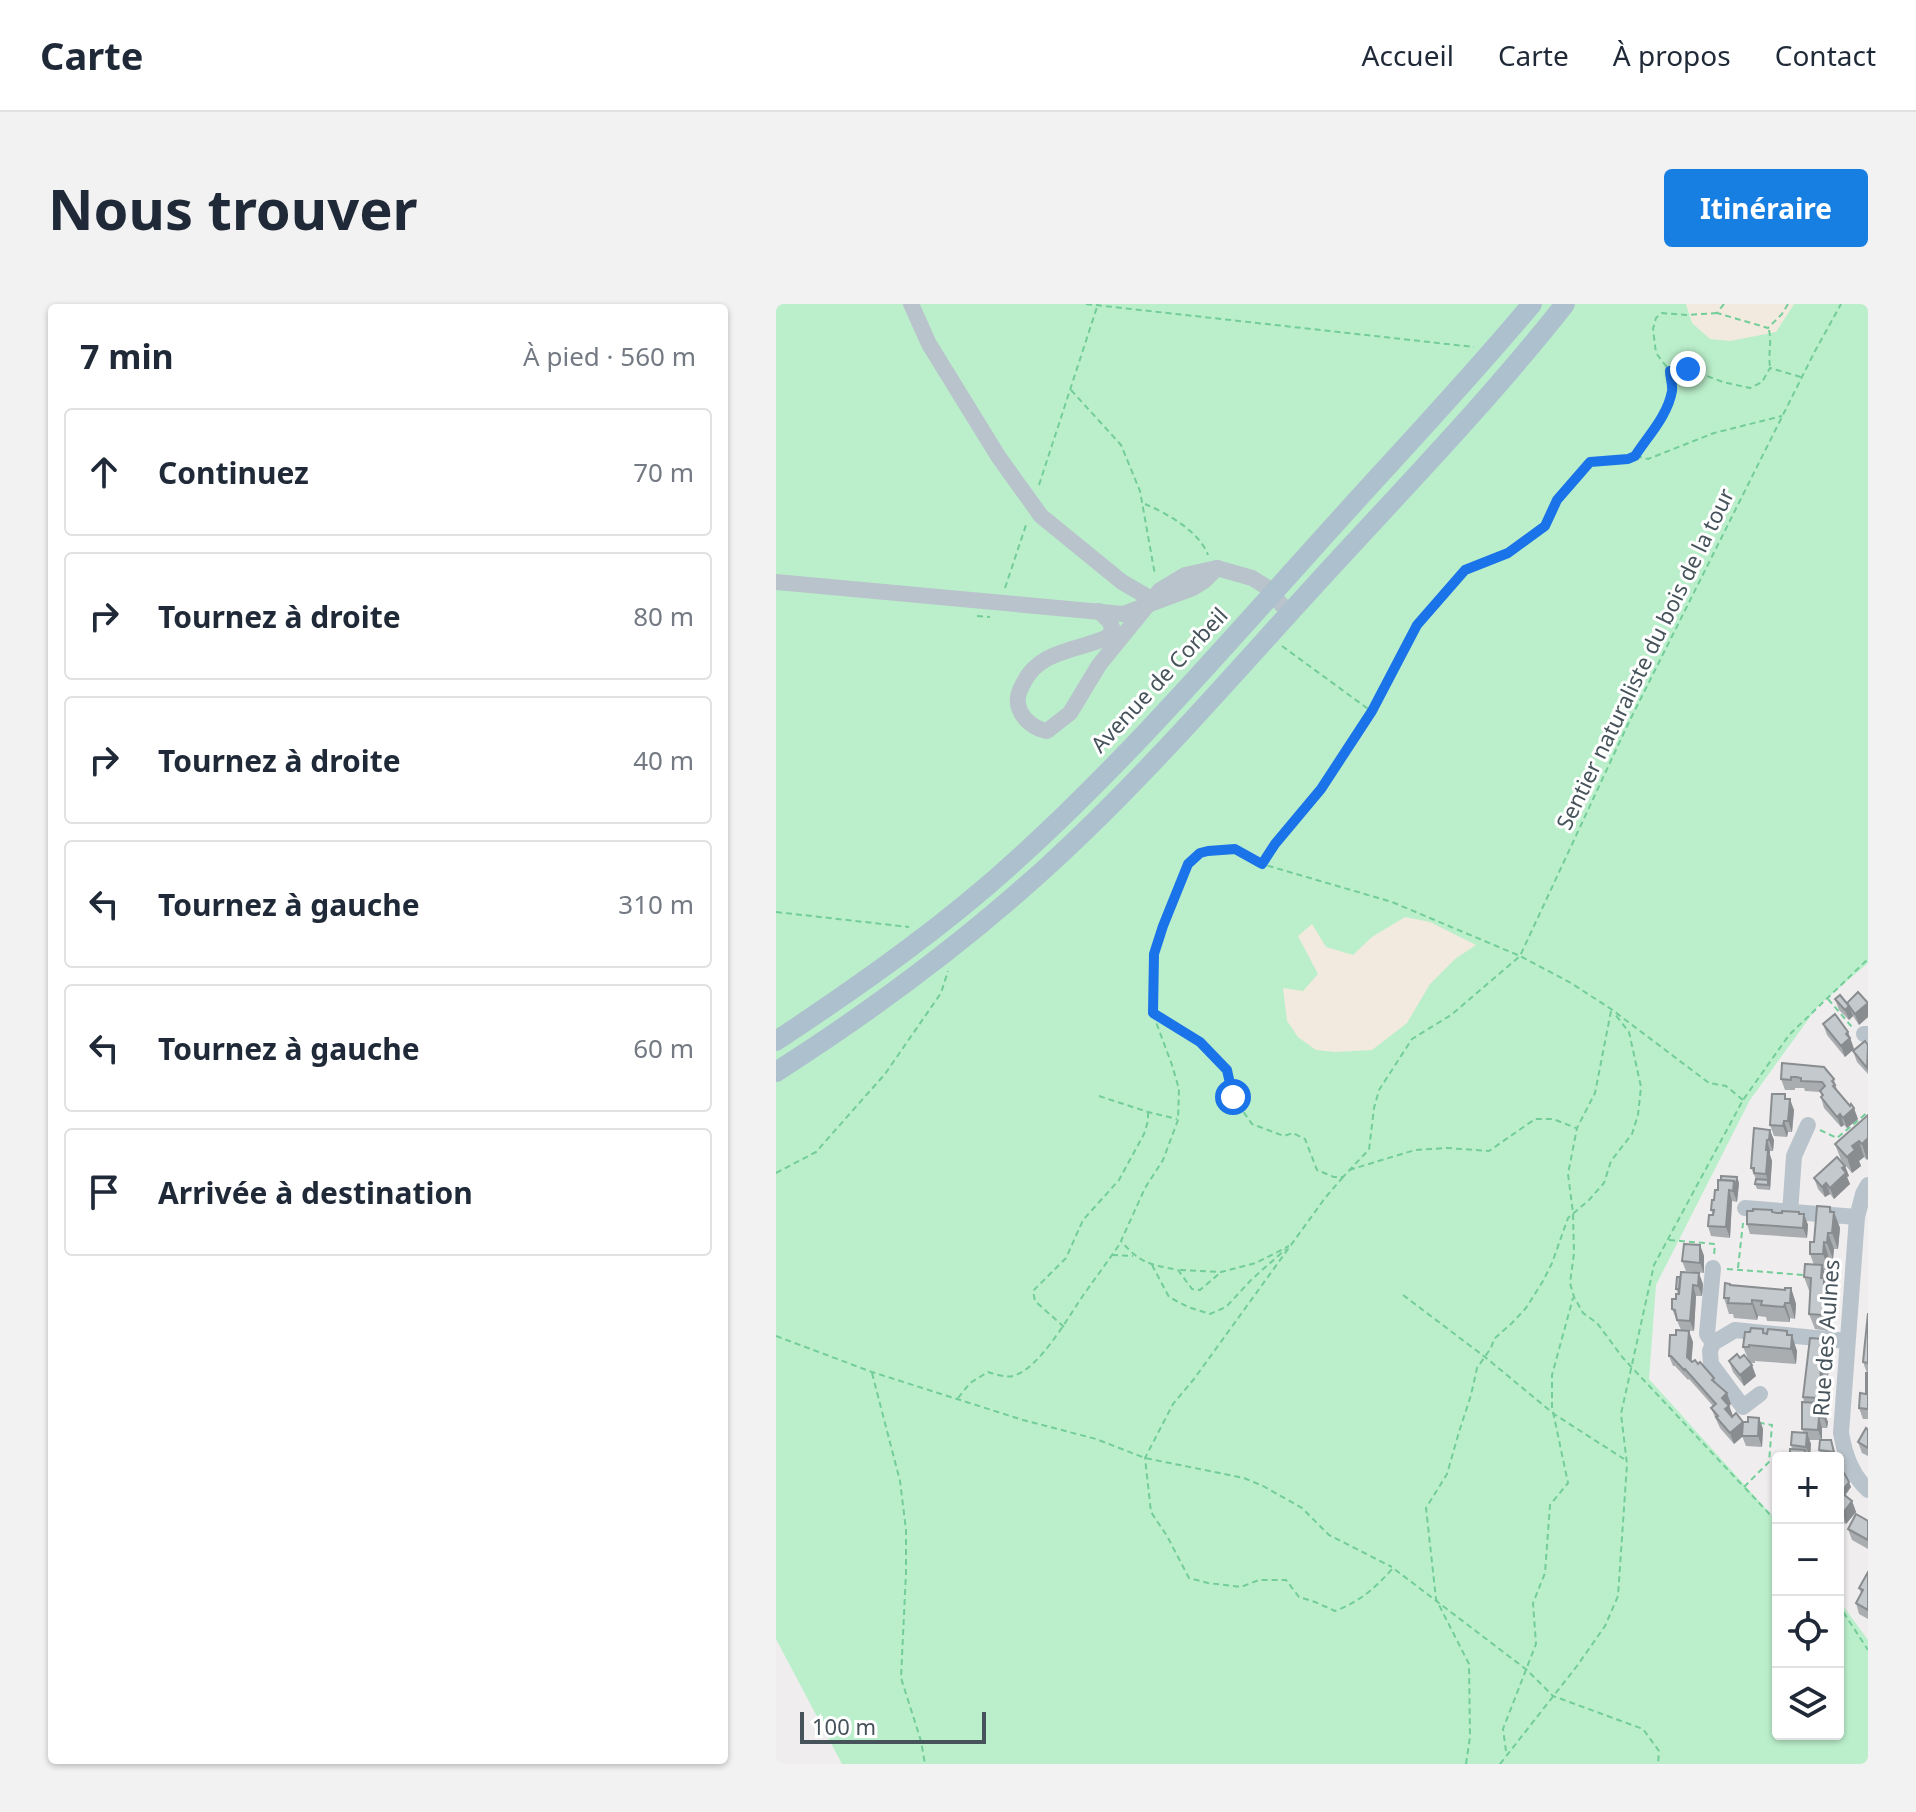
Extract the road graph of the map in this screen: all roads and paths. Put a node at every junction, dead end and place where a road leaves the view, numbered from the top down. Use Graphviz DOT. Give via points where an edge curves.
graph roads {
  1 [pos="911,304"];
  2 [pos="1086,304"];
  3 [pos="1532,304"];
  4 [pos="1565,304"];
  5 [pos="1724,304"];
  6 [pos="1788,304"];
  7 [pos="1841,304"];
  8 [pos="1098,305"];
  9 [pos="1717,313"];
  10 [pos="1768,328"];
  11 [pos="1481,348"];
  12 [pos="1770,368"];
  13 [pos="1670,371"];
  14 [pos="1802,377"];
  15 [pos="1070,389"];
  16 [pos="1783,416"];
  17 [pos="1635,456"];
  18 [pos="1033,504"];
  19 [pos="1145,504"];
  20 [pos="1215,568"];
  21 [pos="776,582"];
  22 [pos="1272,593"];
  23 [pos="1154,598"];
  24 [pos="1000,602"];
  25 [pos="1099,611"];
  26 [pos="1289,613"];
  27 [pos="975,616"];
  28 [pos="1268,636"];
  29 [pos="1372,711"];
  30 [pos="1262,864"];
  31 [pos="776,912"];
  32 [pos="907,927"];
  33 [pos="955,945"];
  34 [pos="1520,956"];
  35 [pos="1868,959"];
  36 [pos="1827,998"];
  37 [pos="1611,1009"];
  38 [pos="1153,1013"];
  39 [pos="1866,1034"];
  40 [pos="776,1041"];
  41 [pos="776,1072"];
  42 [pos="1099,1096"];
  43 [pos="1743,1100"];
  44 [pos="1148,1112"];
  45 [pos="1868,1112"];
  46 [pos="1178,1120"];
  47 [pos="1808,1125"];
  48 [pos="1577,1128"];
  49 [pos="1348,1170"];
  50 [pos="776,1173"];
  51 [pos="1343,1177"];
  52 [pos="1868,1185"];
  53 [pos="1745,1208"];
  54 [pos="1573,1213"];
  55 [pos="1790,1213"];
  56 [pos="1857,1217"];
  57 [pos="1668,1240"];
  58 [pos="1121,1241"];
  59 [pos="1290,1245"];
  60 [pos="1112,1255"];
  61 [pos="1135,1256"];
  62 [pos="1152,1265"];
  63 [pos="1713,1268"];
  64 [pos="1178,1270"];
  65 [pos="1737,1270"];
  66 [pos="1221,1272"];
  67 [pos="1810,1275"];
  68 [pos="1860,1279"];
  69 [pos="1403,1295"];
  70 [pos="1574,1297"];
  71 [pos="1064,1327"];
  72 [pos="776,1336"];
  73 [pos="1847,1341"];
  74 [pos="1713,1343"];
  75 [pos="1485,1357"];
  76 [pos="1631,1366"];
  77 [pos="872,1372"];
  78 [pos="1760,1394"];
  79 [pos="958,1398"];
  80 [pos="1554,1414"];
  81 [pos="1760,1423"];
  82 [pos="1145,1458"];
  83 [pos="1626,1460"];
  84 [pos="1744,1487"];
  85 [pos="1868,1490"];
  86 [pos="1772,1517"];
  87 [pos="1393,1568"];
  88 [pos="1436,1599"];
  89 [pos="1844,1613"];
  90 [pos="1868,1650"];
  91 [pos="1527,1670"];
  92 [pos="1553,1696"];
  93 [pos="1506,1754"];
  94 [pos="925,1764"];
  95 [pos="1466,1764"];
  96 [pos="1500,1764"];
  97 [pos="1658,1764"];
  1 -- 18 [label="street" via="929,344"];
  2 -- 8 [label="path"];
  3 -- 22 [label="main road, Avenue de Corbeil"];
  4 -- 26 [label="main road"];
  5 -- 9 [label="path"];
  6 -- 10 [label="path"];
  7 -- 14 [label="path, Sentier naturaliste du bois de la tour"];
  8 -- 11 [label="path"];
  8 -- 15 [label="path"];
  9 -- 10 [label="path"];
  9 -- 13 [label="path" via="1662,313 1656,318 1656,353"];
  10 -- 12 [label="path"];
  12 -- 13 [label="path" via="1762,382 1750,388 1688,369"];
  12 -- 14 [label="path"];
  13 -- 17 [label="path" via="1673,387 1666,410"];
  14 -- 16 [label="path, Sentier naturaliste du bois de la tour"];
  15 -- 18 [label="path"];
  15 -- 23 [label="path" via="1121,445 1140,491"];
  16 -- 17 [label="path" via="1714,433 1648,459"];
  16 -- 34 [label="path, Sentier naturaliste du bois de la tour" via="1628,724"];
  17 -- 29 [label="path" via="1590,462 1557,500 1545,526 1508,553 1465,570 1417,625"];
  18 -- 23 [label="street" via="1122,582"];
  18 -- 24 [label="path"];
  19 -- 20 [label="path" via="1170,515 1204,545"];
  20 -- 22 [label="street" via="1252,578"];
  20 -- 23 [label="street" via="1193,588"];
  21 -- 24 [label="street"];
  22 -- 26 [label="street"];
  22 -- 40 [label="main road, Avenue de Corbeil" via="1129,750 1023,855 910,948"];
  23 -- 25 [label="street" via="1123,614"];
  23 -- 25 [label="street" via="1099,665 1070,713 1047,731 1037,729 1017,703 1027,675 1057,653 1110,636 1112,627"];
  24 -- 25 [label="street"];
  24 -- 27 [label="path" via="997,614"];
  26 -- 28 [label="main road"];
  28 -- 29 [label="path"];
  28 -- 33 [label="main road" via="1121,796"];
  29 -- 30 [label="path" via="1321,789"];
  30 -- 34 [label="path" via="1392,902"];
  30 -- 38 [label="path" via="1235,849 1200,853 1188,864 1154,954"];
  31 -- 32 [label="path"];
  33 -- 41 [label="main road"];
  33 -- 50 [label="path" via="941,993 885,1074 816,1152"];
  34 -- 37 [label="path"];
  34 -- 49 [label="path, Sentier naturaliste du bois de la tour" via="1451,1015 1412,1039 1379,1090 1369,1150"];
  35 -- 36 [label="path"];
  36 -- 39 [label="path" via="1856,1032"];
  36 -- 43 [label="path" via="1789,1035"];
  37 -- 43 [label="path" via="1709,1083 1726,1086"];
  37 -- 48 [label="path" via="1595,1093"];
  37 -- 54 [label="path" via="1629,1032 1641,1087 1638,1115 1604,1183"];
  38 -- 46 [label="path" via="1179,1089"];
  38 -- 51 [label="path" via="1200,1042 1227,1070 1233,1097 1252,1124 1305,1139 1317,1170"];
  42 -- 44 [label="path"];
  43 -- 57 [label="path"];
  44 -- 46 [label="path"];
  44 -- 71 [label="path" via="1144,1134 1119,1180 1083,1220 1066,1258 1033,1291 1035,1301"];
  45 -- 47 [label="path" via="1837,1138"];
  46 -- 58 [label="path"];
  47 -- 55 [label="street" via="1794,1156"];
  48 -- 49 [label="path" via="1535,1119 1489,1151 1415,1150"];
  48 -- 54 [label="path" via="1568,1174"];
  49 -- 51 [label="path, Sentier naturaliste du bois de la tour"];
  51 -- 59 [label="path, Sentier naturaliste du bois de la tour"];
  52 -- 56 [label="street, Rue des Aulnes"];
  53 -- 55 [label="street"];
  53 -- 65 [label="path"];
  54 -- 70 [label="path"];
  54 -- 75 [label="path" via="1543,1281"];
  55 -- 56 [label="street"];
  56 -- 68 [label="street, Rue des Aulnes"];
  57 -- 63 [label="path" via="1715,1244"];
  57 -- 76 [label="path" via="1654,1265"];
  58 -- 60 [label="path"];
  58 -- 61 [label="path"];
  59 -- 62 [label="path" via="1226,1307 1210,1314 1169,1297"];
  59 -- 66 [label="path" via="1256,1263"];
  59 -- 82 [label="path" via="1173,1404"];
  60 -- 61 [label="path"];
  60 -- 71 [label="path"];
  61 -- 62 [label="path"];
  62 -- 64 [label="path"];
  63 -- 65 [label="path"];
  63 -- 74 [label="street" via="1707,1334"];
  64 -- 66 [label="path"];
  64 -- 66 [label="path" via="1192,1289 1200,1290"];
  65 -- 67 [label="path"];
  68 -- 73 [label="street, Rue des Aulnes"];
  69 -- 75 [label="path"];
  70 -- 76 [label="path"];
  70 -- 80 [label="path" via="1552,1375"];
  71 -- 79 [label="path" via="1029,1367 1011,1377 988,1372"];
  72 -- 77 [label="path"];
  73 -- 74 [label="street" via="1735,1330"];
  73 -- 85 [label="street, Rue des Aulnes" via="1841,1433 1850,1466"];
  74 -- 78 [label="street" via="1711,1364 1743,1407"];
  75 -- 80 [label="path"];
  75 -- 88 [label="path" via="1477,1368 1447,1474 1426,1508"];
  76 -- 83 [label="path" via="1621,1414"];
  76 -- 84 [label="path"];
  77 -- 79 [label="path"];
  77 -- 94 [label="path" via="900,1481 906,1530 901,1678"];
  79 -- 82 [label="path"];
  80 -- 83 [label="path"];
  80 -- 91 [label="path" via="1568,1483 1550,1505 1545,1573 1533,1603 1536,1644"];
  81 -- 84 [label="path" via="1772,1425 1769,1462"];
  82 -- 87 [label="path" via="1263,1486 1302,1508 1329,1535"];
  82 -- 87 [label="path" via="1151,1512 1189,1578 1241,1587 1259,1580 1286,1580 1299,1597 1335,1611 1372,1592"];
  83 -- 92 [label="path" via="1618,1596 1605,1626"];
  84 -- 86 [label="path"];
  87 -- 88 [label="path"];
  88 -- 91 [label="path"];
  88 -- 95 [label="path" via="1469,1664"];
  89 -- 90 [label="path"];
  91 -- 92 [label="path"];
  91 -- 93 [label="path" via="1503,1729"];
  92 -- 93 [label="path"];
  92 -- 97 [label="path" via="1643,1729 1659,1751"];
  93 -- 96 [label="path"];
}
